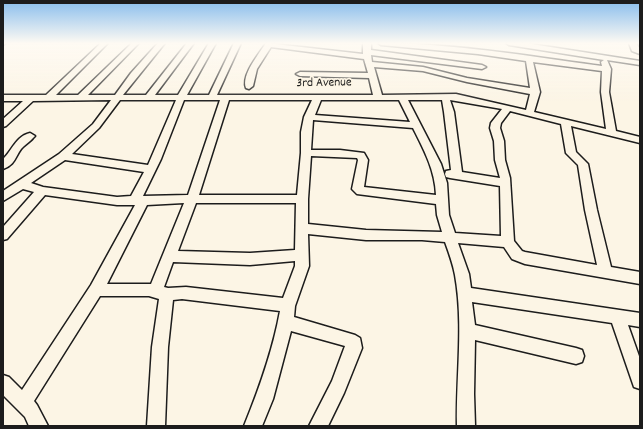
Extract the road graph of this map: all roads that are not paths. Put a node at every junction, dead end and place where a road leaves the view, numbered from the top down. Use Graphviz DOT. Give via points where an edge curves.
graph roads {
  1 [pos="84,63"];
  2 [pos="116,63"];
  3 [pos="145,63"];
  4 [pos="175,63"];
  5 [pos="201,63"];
  6 [pos="229,63"];
  7 [pos="258,63"];
  8 [pos="369,63"];
  9 [pos="393,63"];
  10 [pos="432,63"];
  11 [pos="530,63"];
  12 [pos="558,63"];
  13 [pos="606,63"];
  14 [pos="482,67"];
  15 [pos="607,70"];
  16 [pos="300,74"];
  17 [pos="373,76"];
  18 [pos="249,86"];
  19 [pos="536,92"];
  20 [pos="378,96"];
  21 [pos="402,96"];
  22 [pos="445,96"];
  23 [pos="318,97"];
  24 [pos="31,98"];
  25 [pos="48,98"];
  26 [pos="80,98"];
  27 [pos="116,98"];
  28 [pos="148,98"];
  29 [pos="181,98"];
  30 [pos="212,98"];
  31 [pos="225,98"];
  32 [pos="5,100"];
  33 [pos="508,108"];
  34 [pos="529,113"];
  35 [pos="309,117"];
  36 [pos="566,123"];
  37 [pos="3,124"];
  38 [pos="415,125"];
  39 [pos="612,134"];
  40 [pos="30,136"];
  41 [pos="640,140"];
  42 [pos="306,153"];
  43 [pos="8,155"];
  44 [pos="64,156"];
  45 [pos="3,164"];
  46 [pos="151,169"];
  47 [pos="438,172"];
  48 [pos="456,175"];
  49 [pos="505,183"];
  50 [pos="22,184"];
  51 [pos="42,191"];
  52 [pos="3,197"];
  53 [pos="192,199"];
  54 [pos="302,199"];
  55 [pos="139,200"];
  56 [pos="441,200"];
  57 [pos="302,228"];
  58 [pos="3,235"];
  59 [pos="451,238"];
  60 [pos="508,242"];
  61 [pos="303,255"];
  62 [pos="169,256"];
  63 [pos="606,273"];
  64 [pos="640,278"];
  65 [pos="96,290"];
  66 [pos="162,293"];
  67 [pos="464,294"];
  68 [pos="288,306"];
  69 [pos="617,317"];
  70 [pos="640,320"];
  71 [pos="285,322"];
  72 [pos="468,331"];
  73 [pos="576,356"];
  74 [pos="640,380"];
  75 [pos="3,382"];
  76 [pos="23,403"];
  77 [pos="39,426"];
  78 [pos="156,426"];
  79 [pos="253,426"];
  80 [pos="318,426"];
  81 [pos="466,426"];
  1 -- 25 [label="street"];
  2 -- 26 [label="street"];
  3 -- 27 [label="street"];
  4 -- 28 [label="street"];
  5 -- 29 [label="street"];
  6 -- 30 [label="street"];
  7 -- 18 [label="street" via="249,78"];
  8 -- 17 [label="street"];
  9 -- 19 [label="street"];
  10 -- 14 [label="street"];
  11 -- 19 [label="street"];
  12 -- 15 [label="street"];
  13 -- 15 [label="street"];
  15 -- 39 [label="street" via="605,84"];
  16 -- 17 [label="street"];
  17 -- 20 [label="street"];
  19 -- 34 [label="street"];
  20 -- 21 [label="street, 3rd Avenue"];
  20 -- 23 [label="street, 3rd Avenue"];
  21 -- 22 [label="street, 3rd Avenue"];
  21 -- 38 [label="street"];
  22 -- 33 [label="street, 3rd Avenue"];
  22 -- 48 [label="street"];
  23 -- 31 [label="street, 3rd Avenue"];
  23 -- 35 [label="street"];
  24 -- 25 [label="street, 3rd Avenue"];
  24 -- 32 [label="street, 3rd Avenue"];
  24 -- 37 [label="street"];
  25 -- 26 [label="street, 3rd Avenue"];
  26 -- 27 [label="street, 3rd Avenue"];
  27 -- 28 [label="street, 3rd Avenue"];
  27 -- 44 [label="street" via="96,126"];
  28 -- 29 [label="street, 3rd Avenue"];
  29 -- 30 [label="street, 3rd Avenue"];
  29 -- 46 [label="street"];
  30 -- 31 [label="street, 3rd Avenue"];
  31 -- 53 [label="street"];
  33 -- 34 [label="street, 3rd Avenue"];
  33 -- 49 [label="street" via="494,128 499,141"];
  34 -- 36 [label="street, 3rd Avenue"];
  35 -- 38 [label="street"];
  35 -- 42 [label="street"];
  36 -- 39 [label="street, 3rd Avenue"];
  36 -- 63 [label="street" via="571,153 583,164"];
  38 -- 47 [label="street"];
  39 -- 41 [label="street, 3rd Avenue"];
  40 -- 43 [label="street"];
  42 -- 54 [label="street"];
  42 -- 56 [label="street" via="359,154 363,160 358,189 361,191"];
  43 -- 45 [label="street"];
  44 -- 46 [label="street"];
  44 -- 50 [label="street"];
  46 -- 55 [label="street"];
  47 -- 48 [label="street"];
  47 -- 56 [label="street"];
  48 -- 49 [label="street"];
  49 -- 60 [label="street"];
  50 -- 51 [label="street"];
  50 -- 52 [label="street"];
  51 -- 55 [label="street" via="117,201"];
  51 -- 58 [label="street"];
  53 -- 54 [label="street"];
  53 -- 55 [label="street"];
  53 -- 62 [label="street"];
  54 -- 57 [label="street"];
  55 -- 65 [label="street"];
  56 -- 59 [label="street"];
  57 -- 59 [label="street" via="366,235"];
  57 -- 61 [label="street"];
  59 -- 60 [label="street"];
  59 -- 67 [label="street" via="462,274"];
  60 -- 63 [label="street" via="517,255 525,258"];
  61 -- 62 [label="street" via="250,259"];
  61 -- 68 [label="street" via="299,279"];
  62 -- 66 [label="street"];
  63 -- 64 [label="street"];
  65 -- 66 [label="street"];
  65 -- 76 [label="street"];
  66 -- 68 [label="street" via="253,300"];
  66 -- 78 [label="street" via="166,299 160,347"];
  67 -- 69 [label="street"];
  67 -- 72 [label="street"];
  68 -- 71 [label="street"];
  69 -- 70 [label="street"];
  69 -- 74 [label="street"];
  71 -- 79 [label="street" via="264,398"];
  71 -- 80 [label="street" via="350,340 354,344 338,387"];
  72 -- 73 [label="street"];
  72 -- 81 [label="street"];
  75 -- 76 [label="street"];
  76 -- 77 [label="street"];
}
